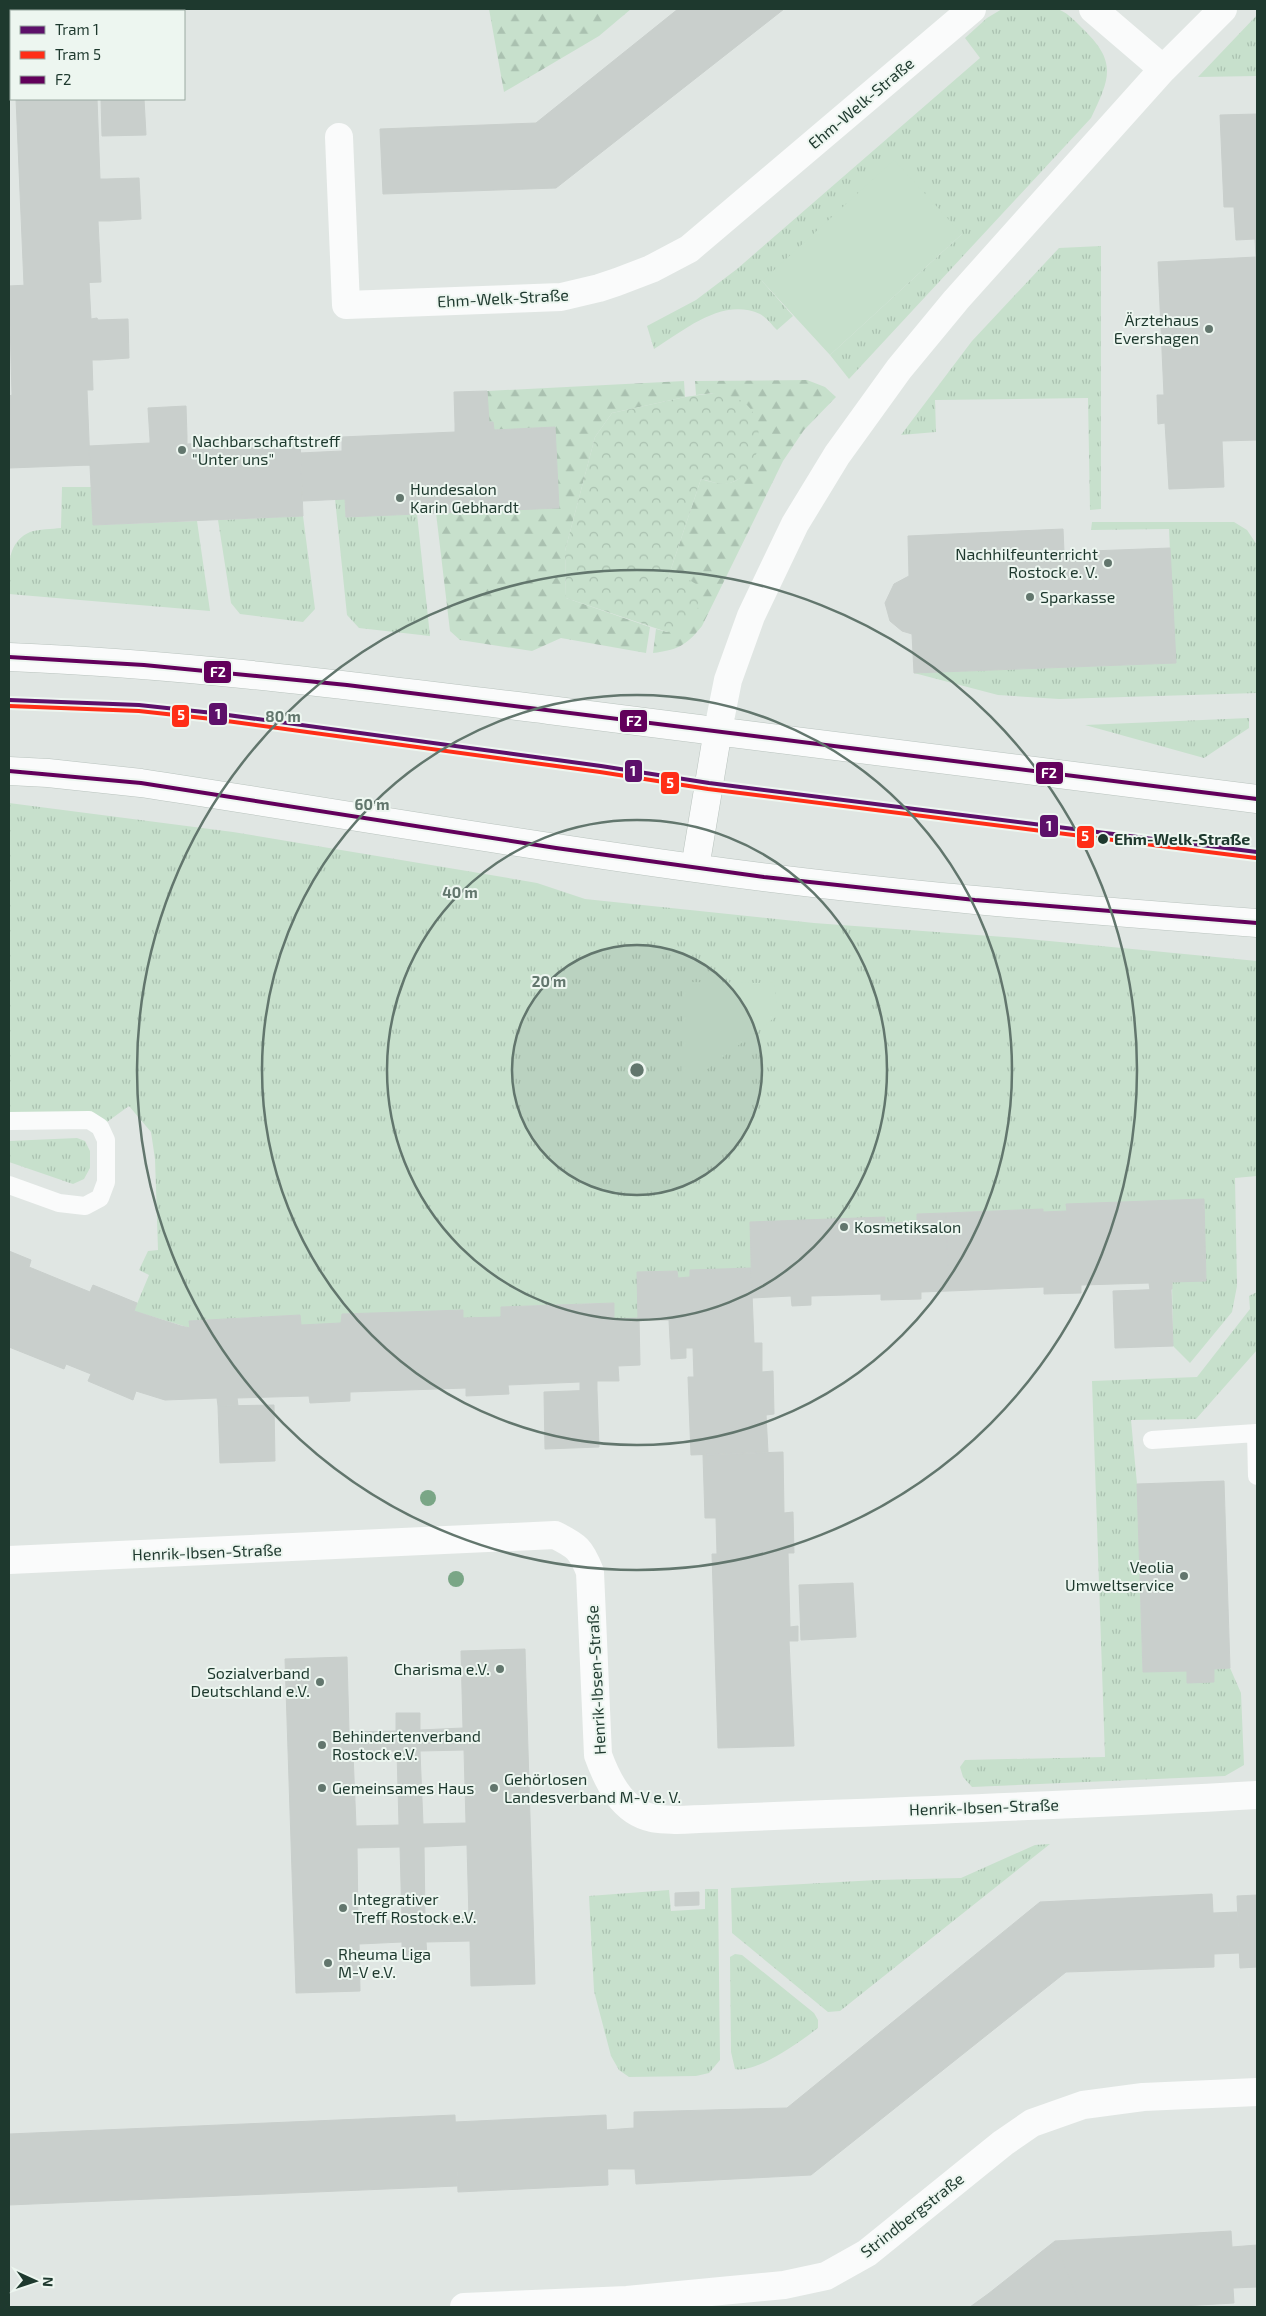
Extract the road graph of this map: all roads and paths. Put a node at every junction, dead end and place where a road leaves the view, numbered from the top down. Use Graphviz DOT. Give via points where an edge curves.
graph roads {
  1 [pos="972,9"];
  2 [pos="1093,9"];
  3 [pos="1223,9"];
  4 [pos="1163,68"];
  5 [pos="339,137"];
  6 [pos="9,656"];
  7 [pos="718,730"];
  8 [pos="9,771"];
  9 [pos="1257,799"];
  10 [pos="695,868"];
  11 [pos="1257,923"];
  12 [pos="9,1121"];
  13 [pos="9,1185"];
  14 [pos="1152,1440"];
  15 [pos="1257,1476"];
  16 [pos="9,1560"];
  17 [pos="1257,1795"];
  18 [pos="1257,2092"];
  19 [pos="464,2307"];
  1 -- 5 [label="street, Ehm-Welk-Straße" via="689,249 617,282 560,297 346,305"];
  2 -- 4 [label="street"];
  3 -- 4 [label="street"];
  4 -- 7 [label="street" via="956,300 898,369 837,455 795,524 751,616 728,680"];
  6 -- 7 [label="street" via="113,661 289,678"];
  7 -- 9 [label="street"];
  7 -- 10 [label="street"];
  8 -- 10 [label="street" via="141,783"];
  10 -- 11 [label="street" via="820,884"];
  12 -- 13 [label="lane" via="89,1120 100,1127 106,1140 106,1182 100,1198 85,1206 59,1203"];
  14 -- 15 [label="lane" via="1256,1433"];
  16 -- 17 [label="street, Henrik-Ibsen-Straße" via="555,1535 582,1553 590,1572 598,1755 607,1780 620,1798 651,1818 676,1820"];
  18 -- 19 [label="street, Strindbergstraße" via="1144,2097 1083,2105 1032,2123 1002,2143 867,2253 826,2276 784,2285 627,2300"];
}
